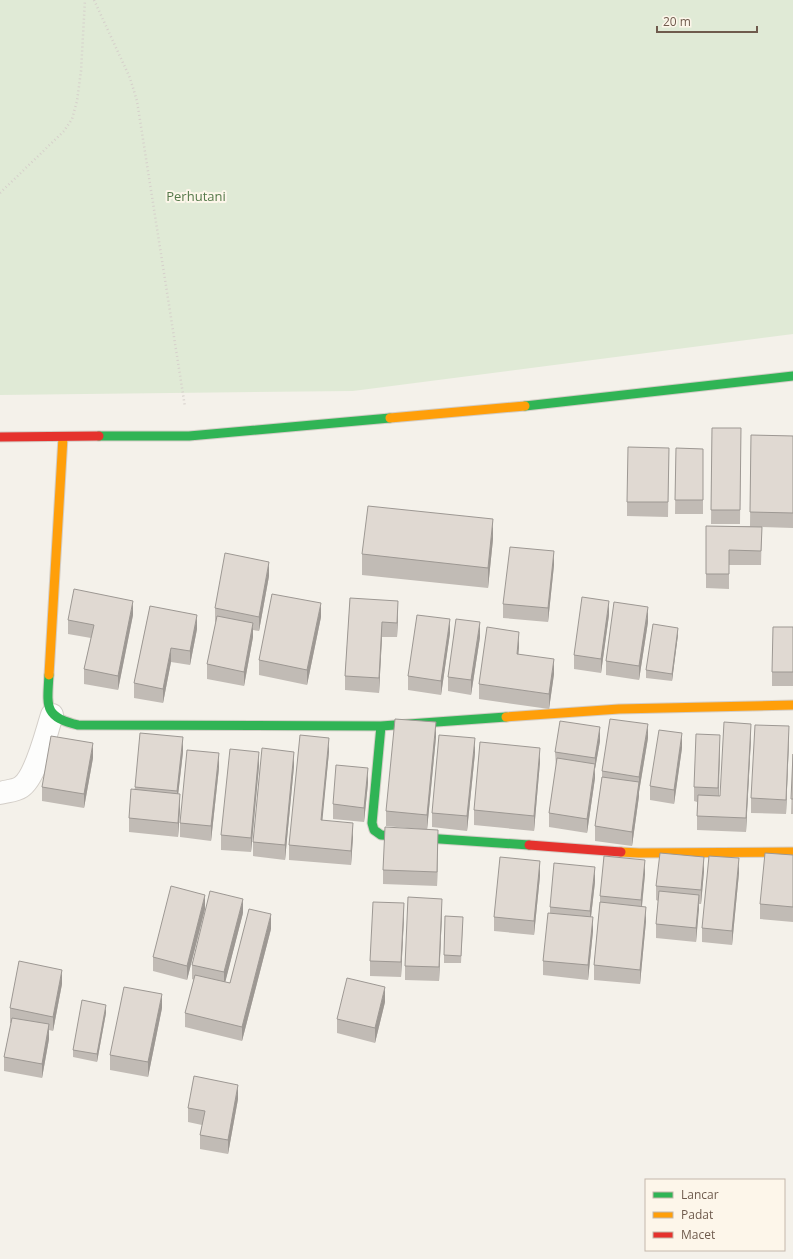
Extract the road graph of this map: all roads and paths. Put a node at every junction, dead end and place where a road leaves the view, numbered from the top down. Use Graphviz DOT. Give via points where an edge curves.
graph roads {
  1 [pos="85,0"];
  2 [pos="94,0"];
  3 [pos="0,193"];
  4 [pos="793,376"];
  5 [pos="63,436"];
  6 [pos="189,436"];
  7 [pos="0,437"];
  8 [pos="793,705"];
  9 [pos="52,715"];
  10 [pos="381,726"];
  11 [pos="0,793"];
  12 [pos="793,852"];
  1 -- 3 [label="path" via="81,71 72,119 64,131"];
  2 -- 6 [label="path" via="130,78 137,101"];
  4 -- 6 [label="street" via="542,405"];
  5 -- 6 [label="street"];
  5 -- 7 [label="street"];
  5 -- 9 [label="street" via="48,692 48,708"];
  8 -- 10 [label="street" via="619,709"];
  9 -- 10 [label="street" via="78,725"];
  9 -- 11 [label="street" via="31,776 21,786"];
  10 -- 12 [label="street" via="372,823 374,830 382,835 639,853"];
}
